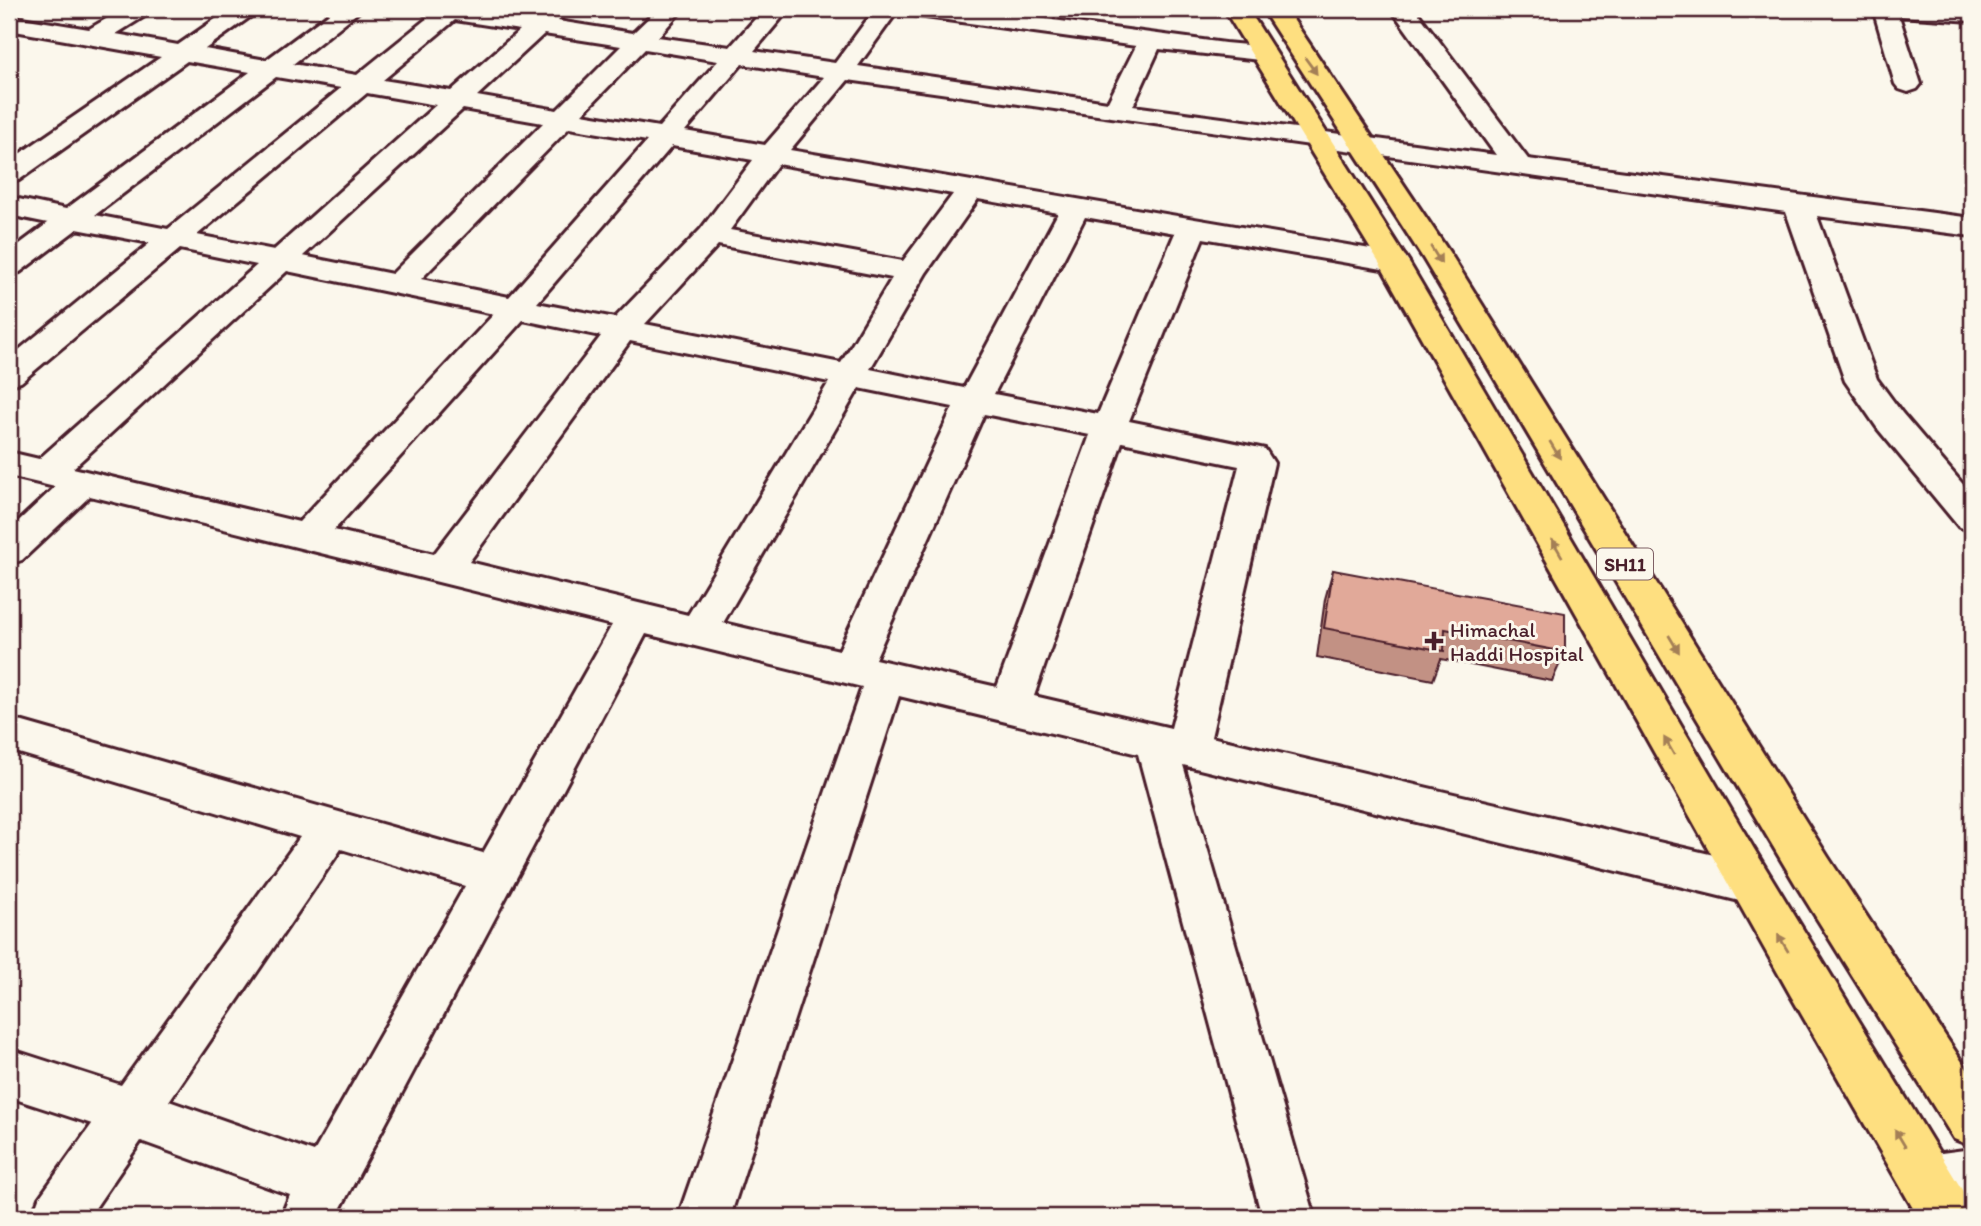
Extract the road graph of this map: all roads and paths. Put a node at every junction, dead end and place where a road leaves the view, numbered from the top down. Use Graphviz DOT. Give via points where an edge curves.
graph roads {
  1 [pos="140,9"];
  2 [pos="246,9"];
  3 [pos="350,9"];
  4 [pos="671,9"];
  5 [pos="776,9"];
  6 [pos="887,9"];
  7 [pos="918,9"];
  8 [pos="1236,9"];
  9 [pos="1274,9"];
  10 [pos="1403,9"];
  11 [pos="1885,9"];
  12 [pos="1898,9"];
  13 [pos="445,10"];
  14 [pos="1972,14"];
  15 [pos="548,17"];
  16 [pos="9,23"];
  17 [pos="44,29"];
  18 [pos="94,37"];
  19 [pos="1151,40"];
  20 [pos="639,42"];
  21 [pos="9,51"];
  22 [pos="1260,52"];
  23 [pos="182,53"];
  24 [pos="733,57"];
  25 [pos="271,69"];
  26 [pos="843,70"];
  27 [pos="1908,84"];
  28 [pos="361,85"];
  29 [pos="456,102"];
  30 [pos="1117,112"];
  31 [pos="561,120"];
  32 [pos="666,137"];
  33 [pos="1319,141"];
  34 [pos="1367,147"];
  35 [pos="771,155"];
  36 [pos="1520,167"];
  37 [pos="9,174"];
  38 [pos="971,189"];
  39 [pos="9,206"];
  40 [pos="1799,207"];
  41 [pos="1074,208"];
  42 [pos="72,219"];
  43 [pos="1972,227"];
  44 [pos="1192,228"];
  45 [pos="711,235"];
  46 [pos="174,239"];
  47 [pos="280,261"];
  48 [pos="1394,262"];
  49 [pos="9,266"];
  50 [pos="911,272"];
  51 [pos="398,285"];
  52 [pos="518,306"];
  53 [pos="622,330"];
  54 [pos="9,375"];
  55 [pos="849,376"];
  56 [pos="973,401"];
  57 [pos="1109,429"];
  58 [pos="46,473"];
  59 [pos="1972,518"];
  60 [pos="307,536"];
  61 [pos="9,551"];
  62 [pos="443,570"];
  63 [pos="636,617"];
  64 [pos="698,632"];
  65 [pos="868,672"];
  66 [pos="1010,706"];
  67 [pos="9,734"];
  68 [pos="1171,745"];
  69 [pos="331,828"];
  70 [pos="494,875"];
  71 [pos="1748,883"];
  72 [pos="9,1073"];
  73 [pos="132,1113"];
  74 [pos="1972,1121"];
  75 [pos="1949,1191"];
  76 [pos="316,1199"];
  77 [pos="58,1217"];
  78 [pos="704,1217"];
  79 [pos="1288,1217"];
  1 -- 18 [label="street"];
  2 -- 23 [label="street"];
  3 -- 25 [label="street"];
  4 -- 20 [label="street"];
  5 -- 24 [label="street"];
  6 -- 26 [label="street"];
  7 -- 19 [label="street"];
  8 -- 22 [label="main road, SH11"];
  9 -- 34 [label="main road, SH11, one-way"];
  10 -- 36 [label="street"];
  11 -- 27 [label="street"];
  12 -- 14 [label="street"];
  13 -- 15 [label="street"];
  13 -- 28 [label="street"];
  15 -- 20 [label="street"];
  15 -- 29 [label="street"];
  16 -- 17 [label="street"];
  17 -- 18 [label="street"];
  17 -- 21 [label="street"];
  18 -- 23 [label="street"];
  19 -- 22 [label="street"];
  19 -- 30 [label="street"];
  20 -- 24 [label="street"];
  20 -- 31 [label="street"];
  22 -- 33 [label="main road, SH11"];
  23 -- 25 [label="street"];
  23 -- 37 [label="street"];
  24 -- 26 [label="street"];
  24 -- 32 [label="street"];
  25 -- 28 [label="street"];
  25 -- 42 [label="street"];
  26 -- 30 [label="street"];
  26 -- 35 [label="street"];
  28 -- 29 [label="street"];
  28 -- 46 [label="street"];
  29 -- 31 [label="street"];
  29 -- 47 [label="street"];
  30 -- 33 [label="street"];
  31 -- 32 [label="street"];
  31 -- 51 [label="street"];
  32 -- 35 [label="street"];
  32 -- 52 [label="street"];
  33 -- 34 [label="street"];
  33 -- 48 [label="main road, SH11"];
  34 -- 36 [label="street"];
  34 -- 74 [label="main road, SH11, one-way" via="1812,871"];
  35 -- 38 [label="street"];
  35 -- 45 [label="street"];
  36 -- 40 [label="street"];
  38 -- 41 [label="street"];
  38 -- 50 [label="street"];
  39 -- 42 [label="street"];
  40 -- 43 [label="street"];
  40 -- 59 [label="street" via="1861,381"];
  41 -- 44 [label="street"];
  41 -- 56 [label="street"];
  42 -- 46 [label="street"];
  42 -- 49 [label="street"];
  44 -- 48 [label="street"];
  44 -- 57 [label="street"];
  45 -- 50 [label="street"];
  45 -- 53 [label="street"];
  46 -- 47 [label="street"];
  46 -- 54 [label="street"];
  47 -- 51 [label="street"];
  47 -- 58 [label="street"];
  71 -- 48 [label="main road, SH11, one-way"];
  50 -- 55 [label="street"];
  51 -- 52 [label="street"];
  52 -- 53 [label="street"];
  52 -- 60 [label="street"];
  53 -- 55 [label="street"];
  53 -- 62 [label="street"];
  55 -- 56 [label="street"];
  55 -- 64 [label="street"];
  56 -- 57 [label="street"];
  56 -- 65 [label="street"];
  57 -- 66 [label="street"];
  57 -- 68 [label="street" via="1249,455 1257,463"];
  58 -- 60 [label="street"];
  58 -- 61 [label="street"];
  60 -- 62 [label="street"];
  62 -- 63 [label="street"];
  63 -- 64 [label="street"];
  63 -- 70 [label="street"];
  64 -- 65 [label="street"];
  65 -- 66 [label="street"];
  65 -- 78 [label="street"];
  66 -- 68 [label="street"];
  67 -- 69 [label="street"];
  68 -- 71 [label="street"];
  68 -- 79 [label="street"];
  69 -- 70 [label="street"];
  69 -- 73 [label="street"];
  70 -- 76 [label="street"];
  75 -- 71 [label="main road, SH11, one-way"];
  72 -- 73 [label="street"];
  73 -- 76 [label="street"];
  73 -- 77 [label="street"];
}
